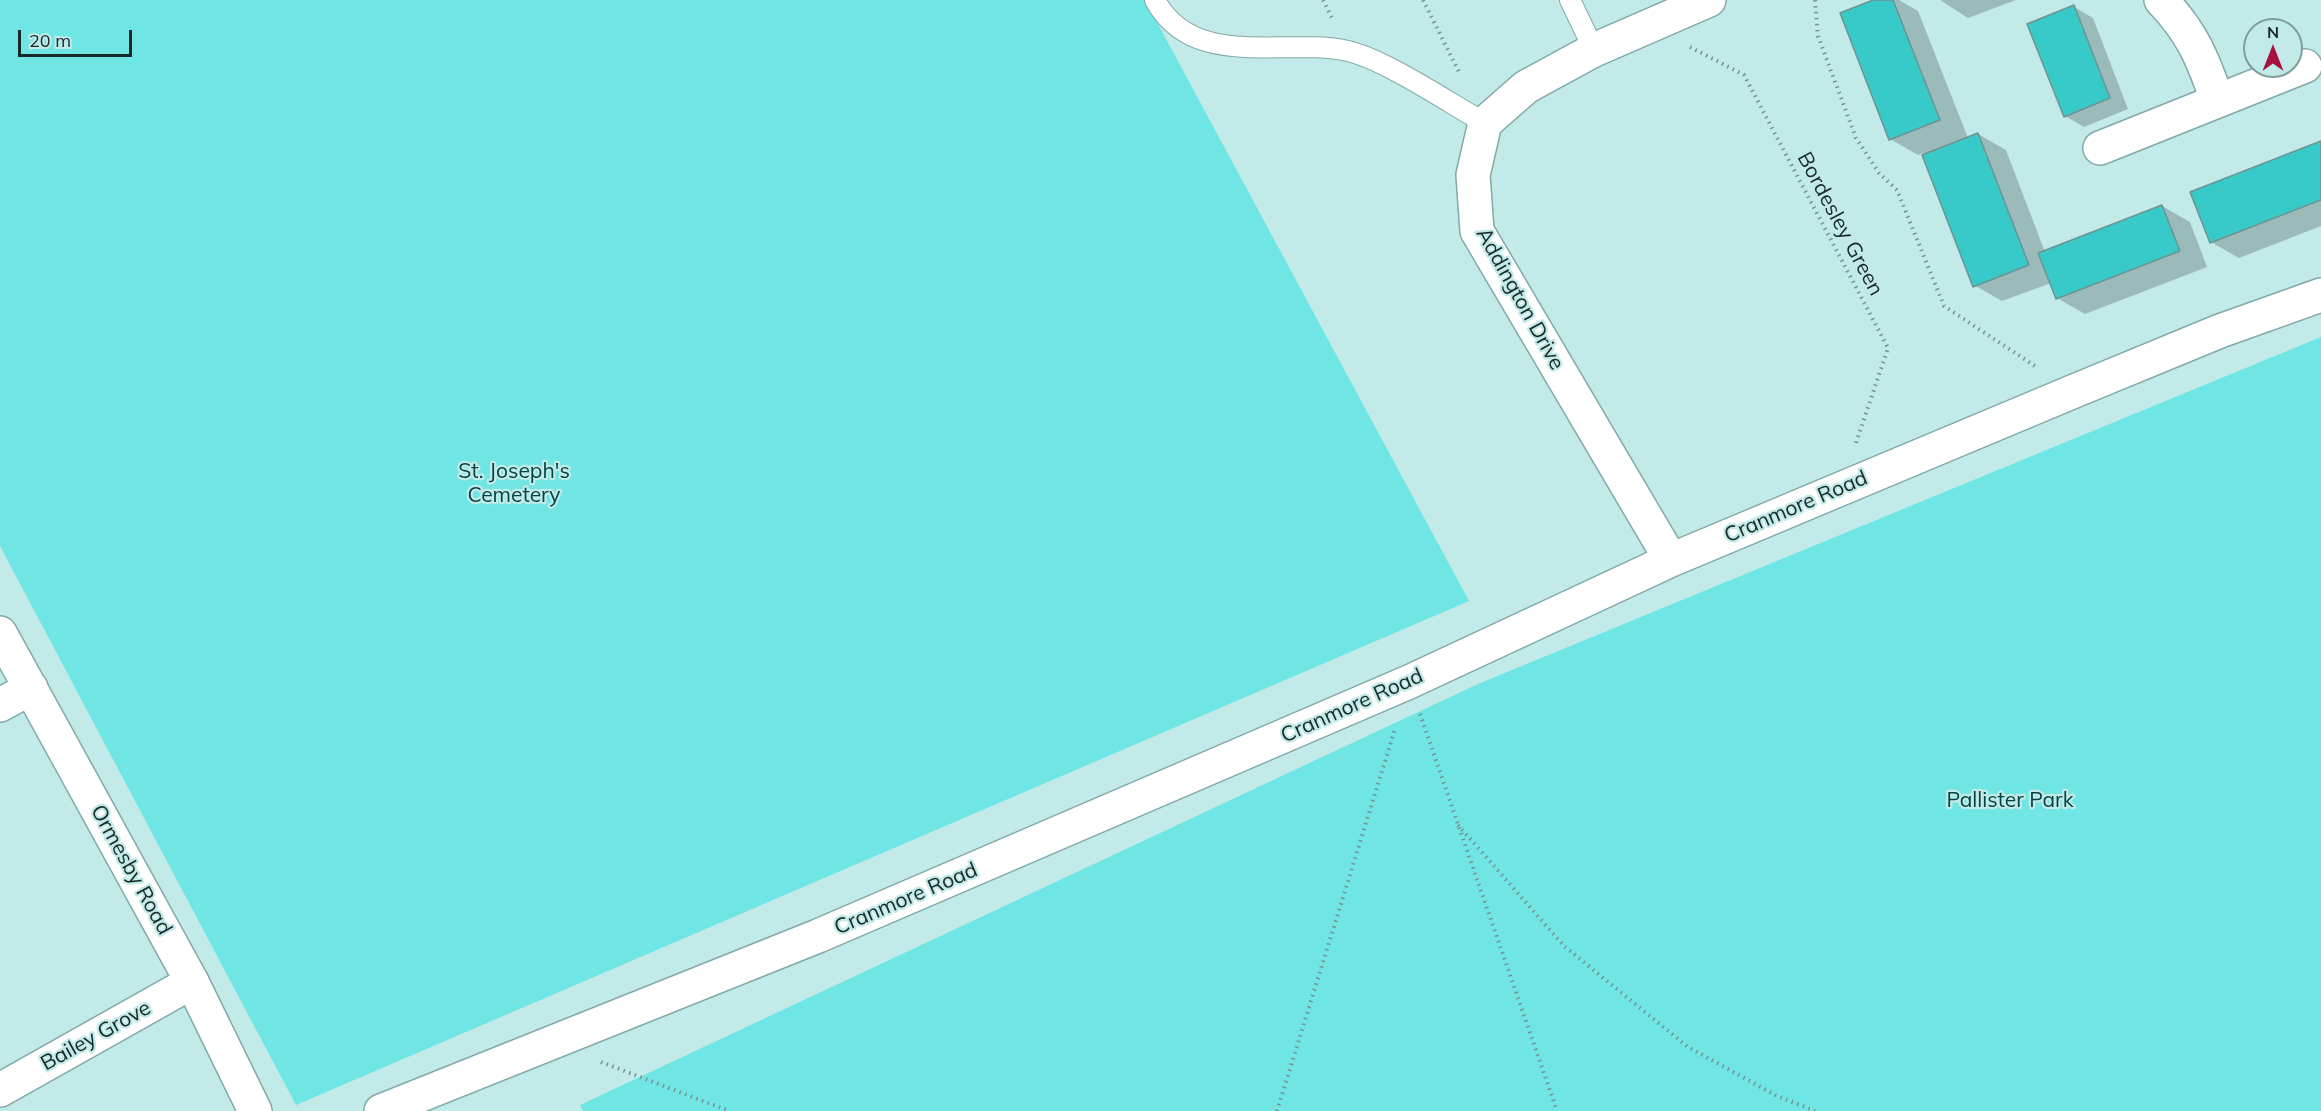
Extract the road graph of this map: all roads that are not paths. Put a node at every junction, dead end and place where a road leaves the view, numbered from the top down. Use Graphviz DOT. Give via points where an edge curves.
graph roads {
  1 [pos="1155,0"];
  2 [pos="1570,0"];
  3 [pos="1709,0"];
  4 [pos="2161,0"];
  5 [pos="1594,50"];
  6 [pos="2305,66"];
  7 [pos="2217,100"];
  8 [pos="1485,123"];
  9 [pos="2100,148"];
  10 [pos="2321,295"];
  11 [pos="1671,560"];
  12 [pos="0,633"];
  13 [pos="31,688"];
  14 [pos="0,705"];
  15 [pos="192,982"];
  16 [pos="0,1090"];
  17 [pos="255,1111"];
  18 [pos="381,1111"];
  1 -- 8 [label="lane" via="1180,29 1205,41 1235,47 1316,47 1349,52 1380,64"];
  2 -- 5 [label="lane"];
  3 -- 5 [label="street"];
  4 -- 7 [label="street" via="2182,22 2202,56"];
  5 -- 8 [label="street" via="1526,87"];
  6 -- 7 [label="street"];
  7 -- 9 [label="street"];
  8 -- 11 [label="street, Addington Drive" via="1473,175 1477,231"];
  10 -- 11 [label="street, Cranmore Road" via="2072,392"];
  11 -- 18 [label="street, Cranmore Road" via="1409,682 818,936"];
  12 -- 13 [label="street, Ormesby Road"];
  13 -- 14 [label="street"];
  13 -- 15 [label="street, Ormesby Road"];
  15 -- 16 [label="street, Bailey Grove"];
  15 -- 17 [label="street, Ormesby Road"];
}
